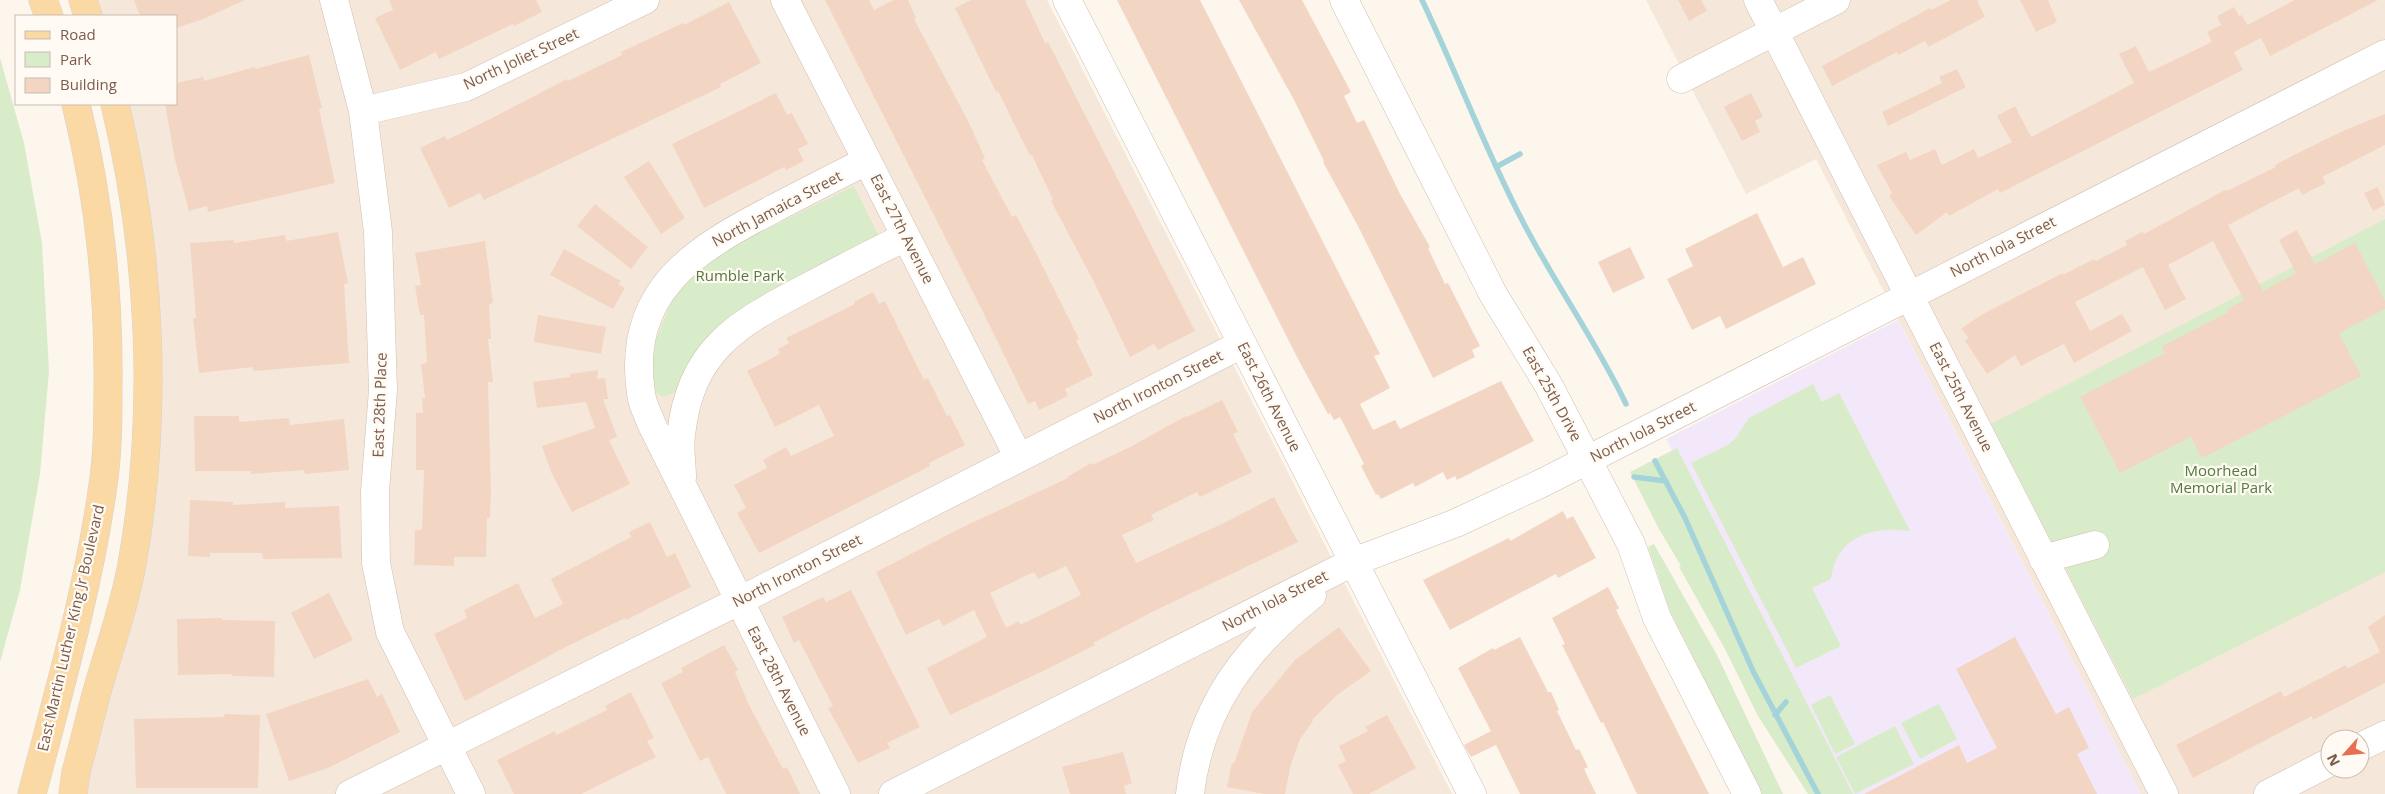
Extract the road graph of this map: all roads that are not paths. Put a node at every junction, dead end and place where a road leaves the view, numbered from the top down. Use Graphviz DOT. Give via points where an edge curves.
graph roads {
  1 [pos="43,0"];
  2 [pos="82,0"];
  3 [pos="334,0"];
  4 [pos="785,0"];
  5 [pos="1067,0"];
  6 [pos="1344,0"];
  7 [pos="1758,0"];
  8 [pos="1836,0"];
  9 [pos="632,3"];
  10 [pos="49,15"];
  11 [pos="88,15"];
  12 [pos="1774,32"];
  13 [pos="2385,54"];
  14 [pos="1681,79"];
  15 [pos="76,105"];
  16 [pos="115,105"];
  17 [pos="363,111"];
  18 [pos="867,161"];
  19 [pos="906,237"];
  20 [pos="1908,295"];
  21 [pos="1242,344"];
  22 [pos="641,395"];
  23 [pos="687,402"];
  24 [pos="1019,458"];
  25 [pos="1588,460"];
  26 [pos="683,486"];
  27 [pos="2095,545"];
  28 [pos="2043,558"];
  29 [pos="1353,562"];
  30 [pos="739,601"];
  31 [pos="2385,734"];
  32 [pos="2370,742"];
  33 [pos="447,746"];
  34 [pos="2320,767"];
  35 [pos="32,794"];
  36 [pos="73,794"];
  37 [pos="350,794"];
  38 [pos="471,794"];
  39 [pos="836,794"];
  40 [pos="893,794"];
  41 [pos="1190,794"];
  42 [pos="1472,794"];
  43 [pos="1747,794"];
  44 [pos="2164,794"];
  45 [pos="2268,794"];
  1 -- 10 [label="main road"];
  2 -- 11 [label="main road"];
  3 -- 17 [label="street, East 28th Place"];
  4 -- 18 [label="street, East 27th Avenue"];
  5 -- 21 [label="street, East 26th Avenue"];
  6 -- 25 [label="street, East 25th Drive" via="1493,294 1542,374"];
  7 -- 12 [label="street, East 25th Avenue"];
  8 -- 12 [label="street"];
  9 -- 17 [label="street, North Joliet Street" via="466,87"];
  12 -- 14 [label="street"];
  12 -- 20 [label="street, East 25th Avenue"];
  13 -- 20 [label="street, North Iola Street"];
  15 -- 35 [label="main road, East Martin Luther King Jr Boulevard" via="104,251 109,339 108,433 103,486 86,575"];
  16 -- 36 [label="main road" via="139,232 147,354 147,432 132,565 76,772"];
  17 -- 33 [label="street, East 28th Place" via="378,232 382,352 383,390 375,491 376,563 390,632"];
  18 -- 19 [label="street, East 27th Avenue"];
  18 -- 22 [label="street, North Jamaica Street" via="731,231 702,249 679,269 660,292 646,321 638,360"];
  19 -- 23 [label="street" via="756,314 715,348 698,372"];
  19 -- 24 [label="street, East 27th Avenue"];
  20 -- 25 [label="street, North Iola Street"];
  20 -- 28 [label="street, East 25th Avenue"];
  21 -- 24 [label="street, North Ironton Street"];
  21 -- 29 [label="street, East 26th Avenue"];
  22 -- 23 [label="street" via="654,403"];
  22 -- 26 [label="street, East 28th Avenue" via="652,425"];
  23 -- 26 [label="street, East 28th Avenue" via="681,437"];
  24 -- 30 [label="street, North Ironton Street"];
  25 -- 29 [label="street, North Iola Street" via="1464,520"];
  25 -- 43 [label="street, East 25th Drive" via="1635,551 1661,626"];
  26 -- 30 [label="street, East 28th Avenue"];
  27 -- 28 [label="street"];
  28 -- 44 [label="street, East 25th Avenue"];
  29 -- 40 [label="street, North Iola Street"];
  29 -- 41 [label="street" via="1287,615 1251,652 1227,684 1199,748"];
  29 -- 42 [label="street, East 26th Avenue"];
  30 -- 33 [label="street, North Ironton Street"];
  30 -- 39 [label="street, East 28th Avenue"];
  31 -- 32 [label="street"];
  33 -- 37 [label="street, North Ironton Street"];
  33 -- 38 [label="street, East 28th Place"];
  34 -- 45 [label="street"];
}
